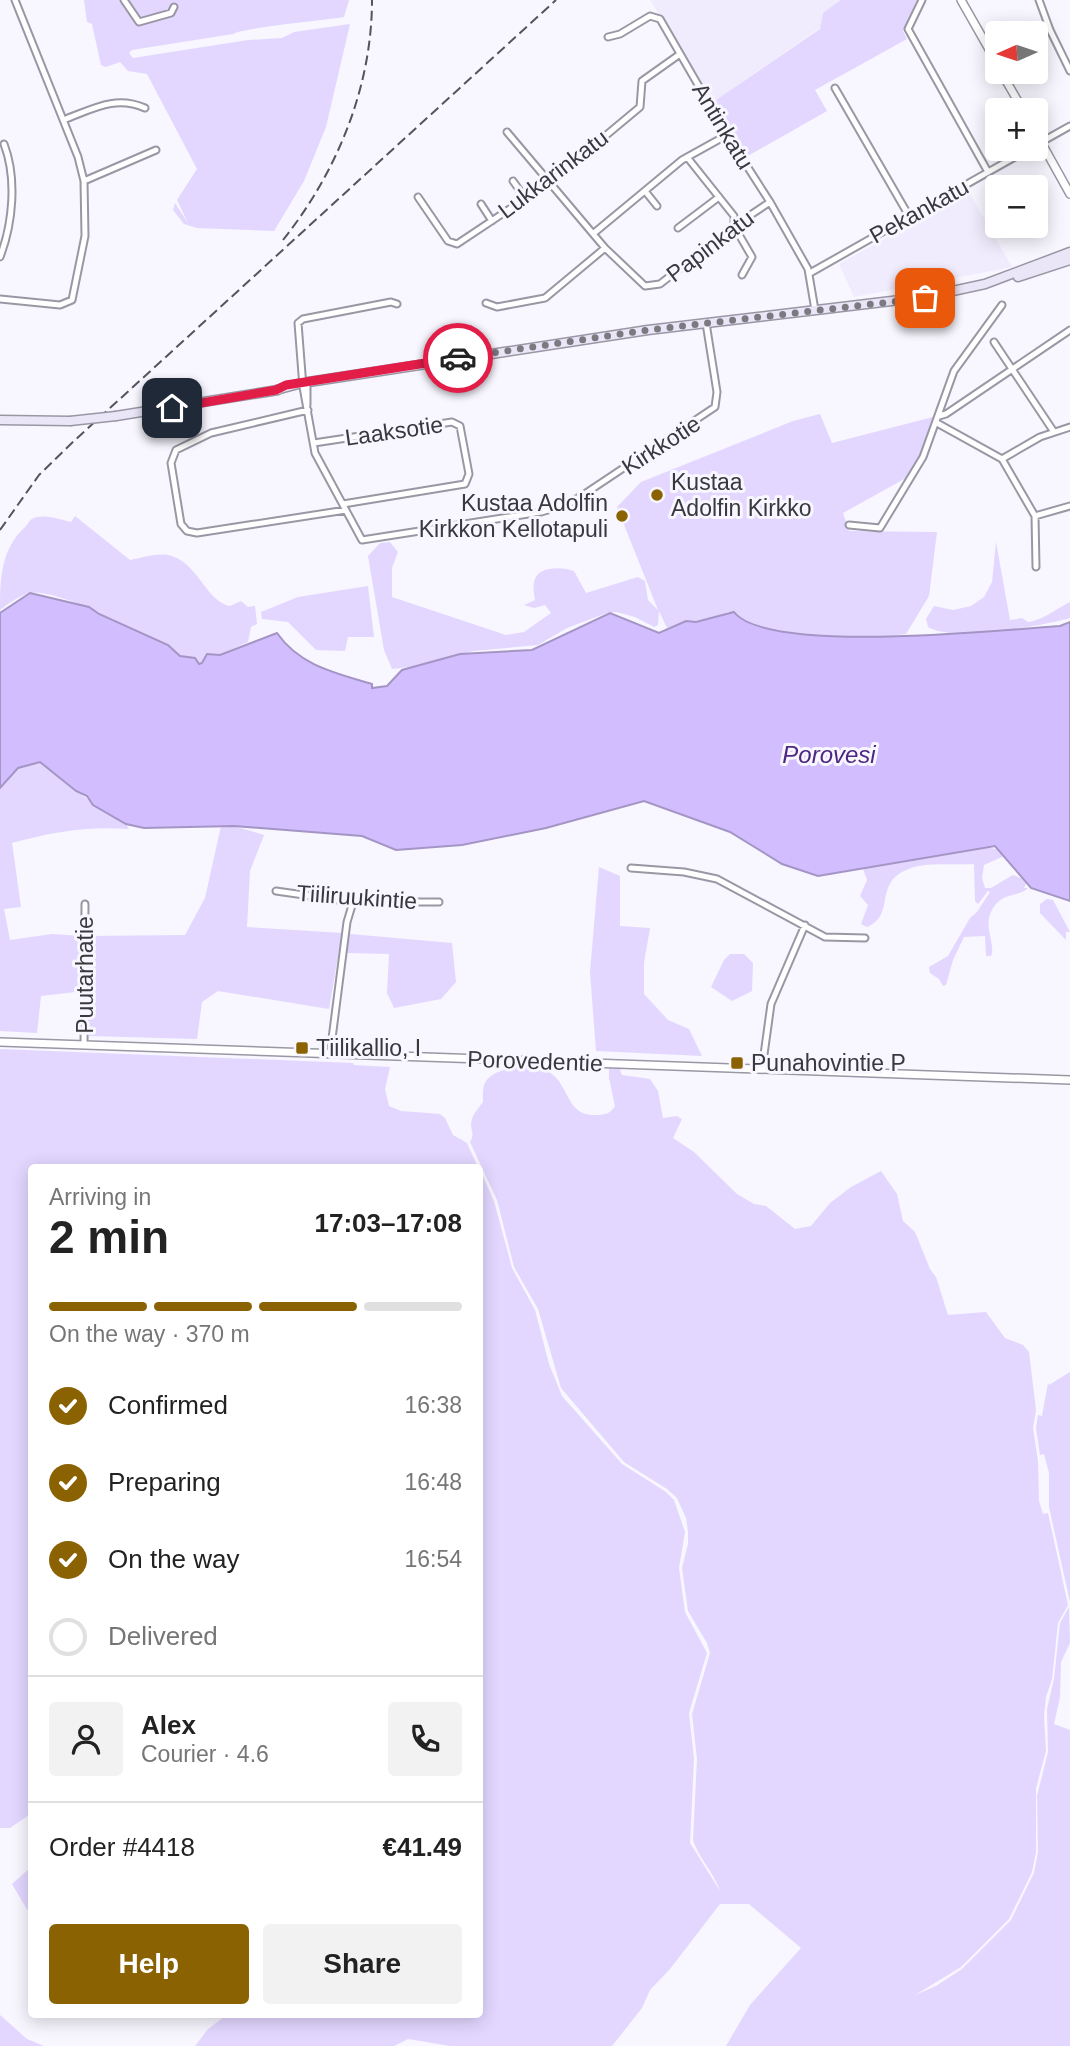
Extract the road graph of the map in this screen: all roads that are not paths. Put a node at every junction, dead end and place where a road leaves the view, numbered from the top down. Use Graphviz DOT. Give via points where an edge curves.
graph roads {
  1 [pos="15,0"];
  2 [pos="124,0"];
  3 [pos="922,0"];
  4 [pos="961,0"];
  5 [pos="1040,0"];
  6 [pos="174,7"];
  7 [pos="608,37"];
  8 [pos="985,42"];
  9 [pos="680,54"];
  10 [pos="1070,71"];
  11 [pos="835,88"];
  12 [pos="145,108"];
  13 [pos="63,120"];
  14 [pos="1070,125"];
  15 [pos="507,132"];
  16 [pos="727,135"];
  17 [pos="1048,138"];
  18 [pos="4,144"];
  19 [pos="156,150"];
  20 [pos="687,158"];
  21 [pos="1048,158"];
  22 [pos="1008,161"];
  23 [pos="988,172"];
  24 [pos="84,181"];
  25 [pos="513,181"];
  26 [pos="550,182"];
  27 [pos="645,191"];
  28 [pos="1070,194"];
  29 [pos="418,197"];
  30 [pos="719,197"];
  31 [pos="525,198"];
  32 [pos="770,201"];
  33 [pos="481,204"];
  34 [pos="657,206"];
  35 [pos="909,216"];
  36 [pos="492,221"];
  37 [pos="734,226"];
  38 [pos="678,228"];
  39 [pos="594,233"];
  40 [pos="605,248"];
  41 [pos="1070,252"];
  42 [pos="0,257"];
  43 [pos="1070,260"];
  44 [pos="810,273"];
  45 [pos="743,275"];
  46 [pos="985,284"];
  47 [pos="0,299"];
  48 [pos="486,303"];
  49 [pos="397,304"];
  50 [pos="1002,305"];
  51 [pos="815,310"];
  52 [pos="706,323"];
  53 [pos="1070,330"];
  54 [pos="994,342"];
  55 [pos="1012,369"];
  56 [pos="304,384"];
  57 [pos="307,407"];
  58 [pos="939,416"];
  59 [pos="0,420"];
  60 [pos="937,423"];
  61 [pos="1070,427"];
  62 [pos="1054,432"];
  63 [pos="314,443"];
  64 [pos="1002,459"];
  65 [pos="1070,506"];
  66 [pos="344,507"];
  67 [pos="1035,516"];
  68 [pos="849,525"];
  69 [pos="1036,567"];
  70 [pos="631,868"];
  71 [pos="276,891"];
  72 [pos="353,902"];
  73 [pos="439,902"];
  74 [pos="85,904"];
  75 [pos="805,925"];
  76 [pos="865,938"];
  77 [pos="0,1042"];
  78 [pos="84,1045"];
  79 [pos="330,1055"];
  80 [pos="762,1069"];
  81 [pos="1070,1080"];
  1 -- 13 [label="street"];
  2 -- 6 [label="street" via="139,22 171,13"];
  3 -- 23 [label="street" via="908,29"];
  4 -- 8 [label="street"];
  5 -- 10 [label="street"];
  7 -- 9 [label="street, Antinkatu" via="650,16 660,19"];
  9 -- 16 [label="street, Antinkatu"];
  9 -- 26 [label="street, Lukkarinkatu" via="642,81 640,107"];
  11 -- 35 [label="street"];
  12 -- 13 [label="street" via="116,101"];
  13 -- 24 [label="street"];
  14 -- 17 [label="street"];
  15 -- 26 [label="street, Papinkatu"];
  16 -- 20 [label="street"];
  16 -- 32 [label="street, Antinkatu"];
  18 -- 42 [label="street" via="12,194"];
  19 -- 24 [label="street"];
  20 -- 27 [label="street"];
  20 -- 30 [label="street"];
  21 -- 28 [label="street"];
  22 -- 23 [label="street, Pekankatu"];
  23 -- 35 [label="street, Pekankatu"];
  24 -- 47 [label="street" via="85,236 72,299 60,305"];
  25 -- 31 [label="street"];
  26 -- 31 [label="street, Lukkarinkatu"];
  26 -- 39 [label="street, Papinkatu"];
  27 -- 34 [label="street"];
  27 -- 39 [label="street"];
  29 -- 36 [label="street, Lukkarinkatu" via="454,244"];
  30 -- 37 [label="street" via="734,216"];
  30 -- 38 [label="street"];
  31 -- 36 [label="street, Lukkarinkatu"];
  32 -- 37 [label="street, Papinkatu"];
  32 -- 44 [label="street, Antinkatu"];
  33 -- 36 [label="street"];
  35 -- 44 [label="street, Pekankatu"];
  37 -- 40 [label="street, Papinkatu" via="654,287 645,286"];
  37 -- 45 [label="street" via="752,257"];
  39 -- 40 [label="street, Papinkatu"];
  40 -- 48 [label="street" via="545,298 498,307"];
  41 -- 46 [label="main road"];
  43 -- 46 [label="main road"];
  44 -- 51 [label="street, Antinkatu"];
  46 -- 51 [label="main road" via="925,298"];
  49 -- 56 [label="street" via="300,320"];
  50 -- 58 [label="street" via="954,371"];
  51 -- 52 [label="main road"];
  52 -- 56 [label="main road"];
  52 -- 66 [label="street, Kirkkotie" via="717,392 715,407 566,505 362,540"];
  53 -- 55 [label="street"];
  54 -- 55 [label="street"];
  55 -- 58 [label="street"];
  55 -- 62 [label="street"];
  56 -- 57 [label="street"];
  56 -- 59 [label="main road, bridge" via="116,416"];
  57 -- 63 [label="street"];
  57 -- 66 [label="street" via="211,433 176,450 171,463 181,524 197,533"];
  58 -- 60 [label="street"];
  60 -- 64 [label="street"];
  60 -- 68 [label="street" via="923,457 880,528"];
  61 -- 62 [label="street"];
  62 -- 64 [label="street"];
  63 -- 66 [label="street" via="318,462"];
  63 -- 66 [label="street, Laaksotie" via="455,423 461,430 469,474 462,485"];
  64 -- 67 [label="street"];
  65 -- 67 [label="street"];
  67 -- 69 [label="street"];
  70 -- 75 [label="street" via="717,879"];
  71 -- 72 [label="street, Tiiliruukintie"];
  72 -- 73 [label="street, Tiiliruukintie"];
  72 -- 79 [label="street"];
  74 -- 78 [label="street, Puutarhatie"];
  75 -- 76 [label="street" via="825,937"];
  75 -- 80 [label="street" via="771,1004"];
  77 -- 78 [label="street, Porovedentie"];
  78 -- 79 [label="street, Porovedentie"];
  79 -- 80 [label="street, Porovedentie"];
  80 -- 81 [label="street, Porovedentie"];
}
